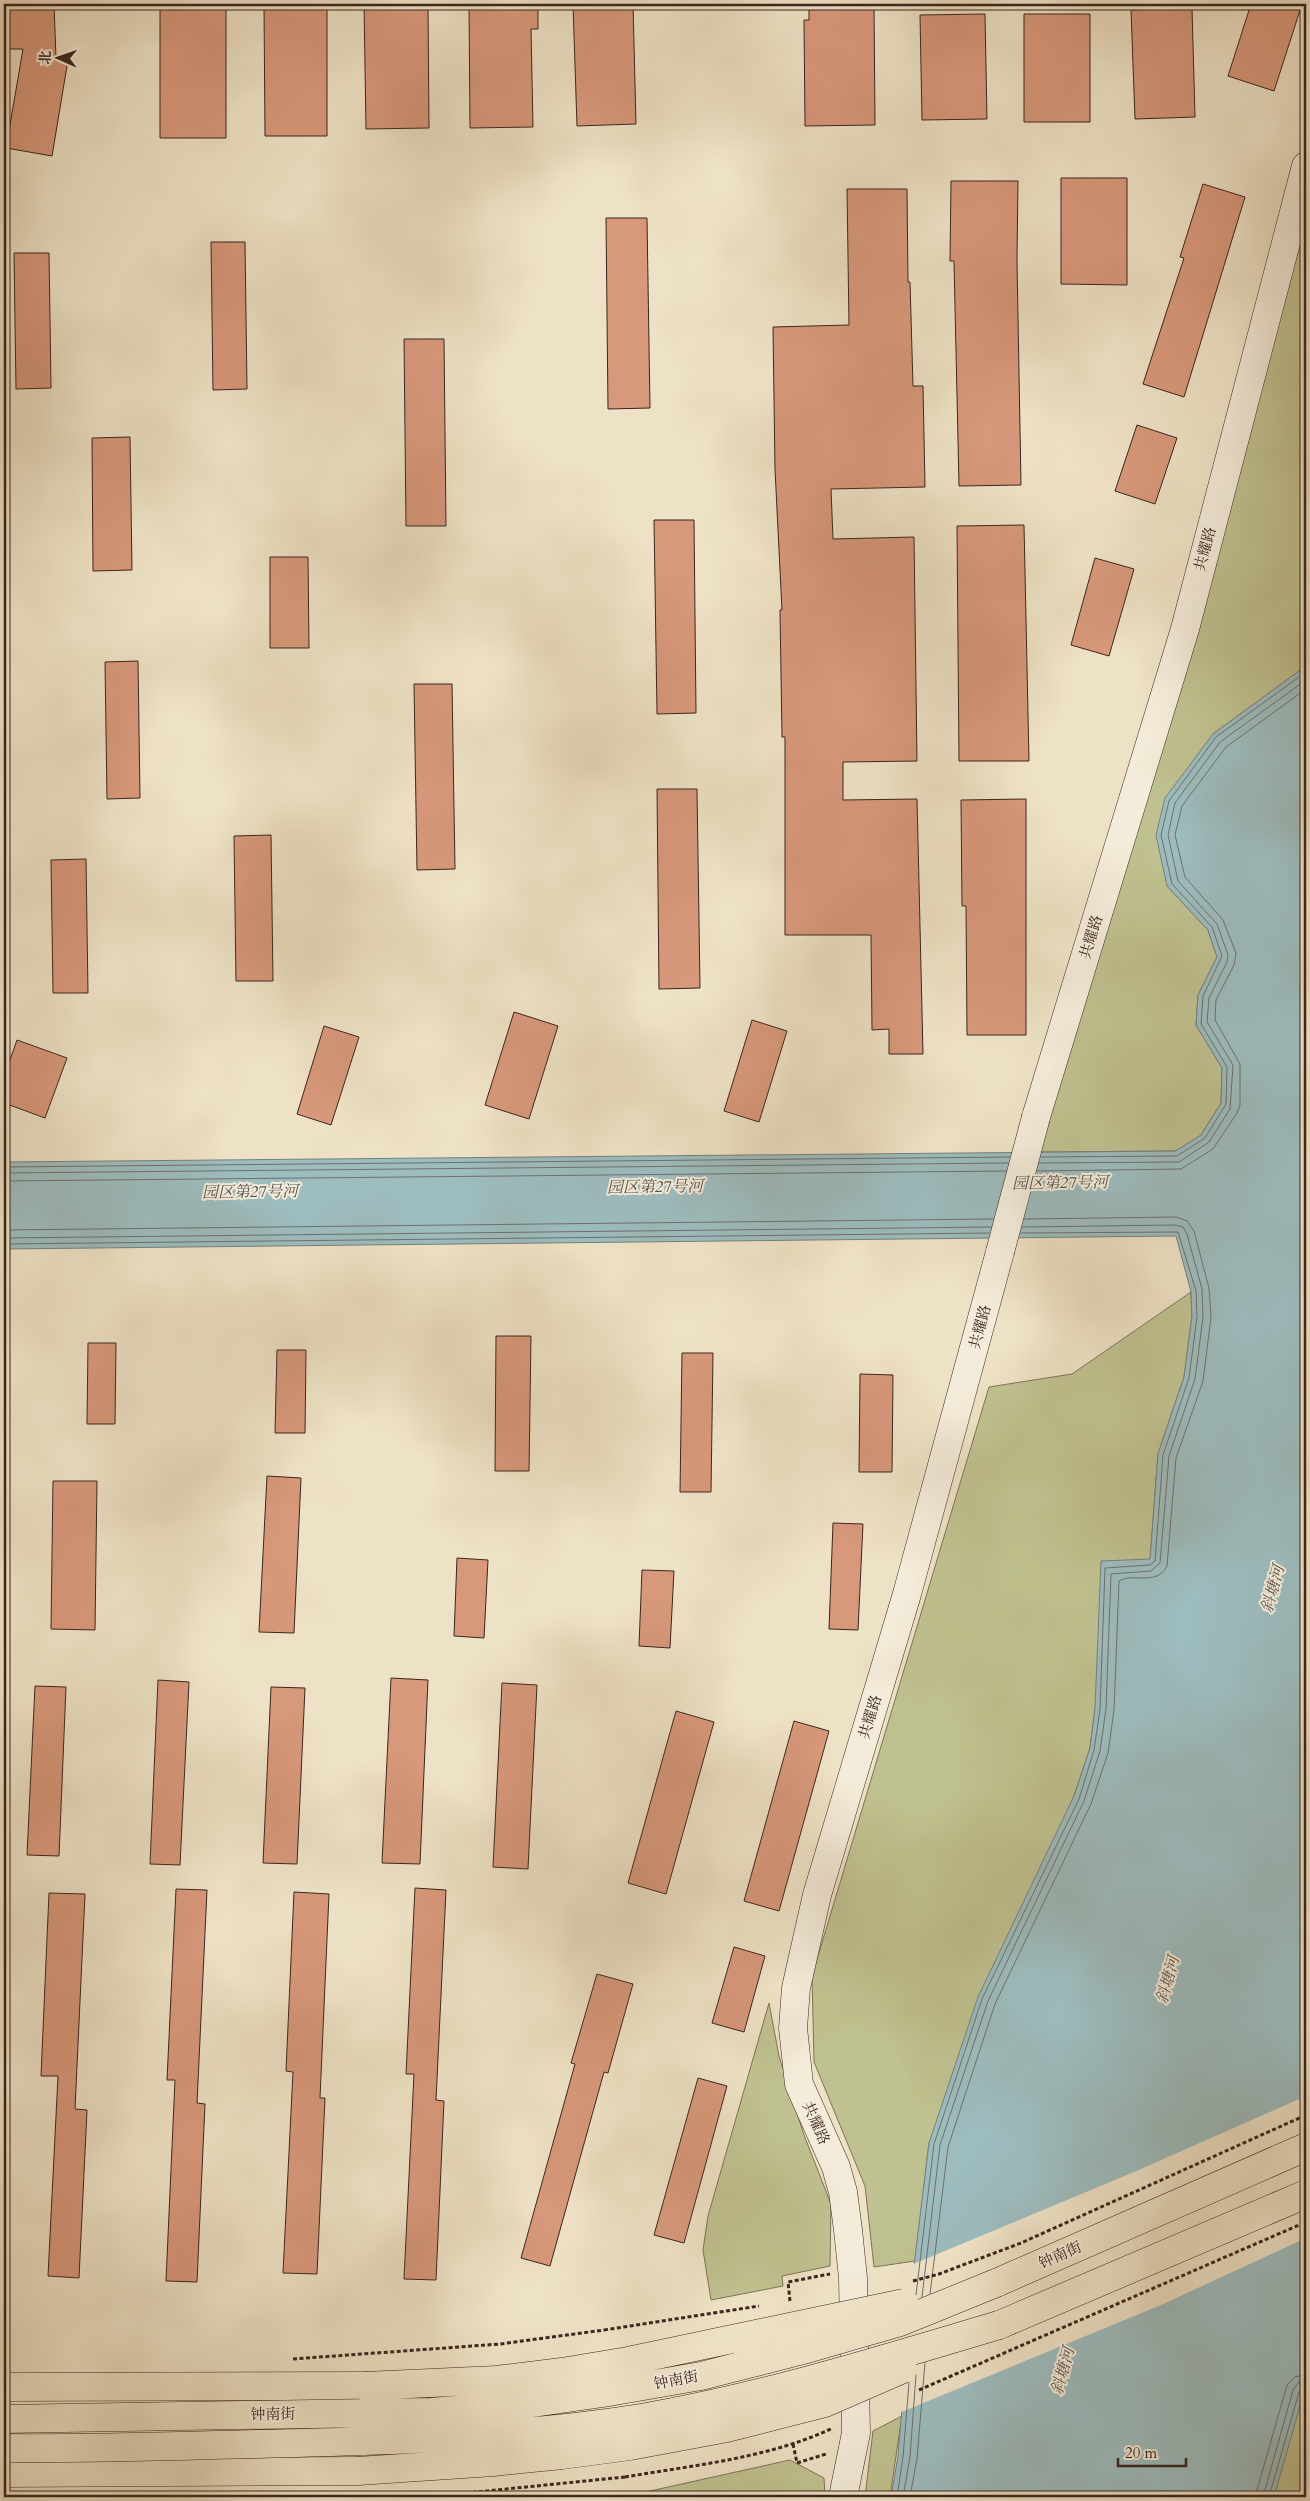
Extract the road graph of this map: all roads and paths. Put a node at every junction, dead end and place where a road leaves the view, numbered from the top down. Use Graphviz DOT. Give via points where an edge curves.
graph roads {
  1 [pos="1306,166"];
  2 [pos="1306,2115"];
  3 [pos="1306,2147"];
  4 [pos="1306,2194"];
  5 [pos="1306,2222"];
  6 [pos="852,2270"];
  7 [pos="996,2283"];
  8 [pos="903,2284"];
  9 [pos="780,2303"];
  10 [pos="760,2306"];
  11 [pos="999,2325"];
  12 [pos="289,2360"];
  13 [pos="4,2387"];
  14 [pos="917,2390"];
  15 [pos="4,2419"];
  16 [pos="845,2436"];
  17 [pos="793,2444"];
  18 [pos="4,2448"];
  19 [pos="4,2473"];
  20 [pos="427,2497"];
  21 [pos="843,2497"];
  1 -- 6 [label="street, 共耀路, bridge" via="1184,629 1036,1117 907,1594 818,1895 796,1988 794,2028 799,2084 836,2167 843,2192"];
  2 -- 8 [label="path, bridge" via="1021,2243"];
  3 -- 7 [label="main road, 钟南街"];
  4 -- 11 [label="main road, 钟南街"];
  5 -- 14 [label="path, bridge"];
  6 -- 9 [label="path" via="788,2282 792,2301"];
  6 -- 16 [label="street, 共耀路" via="856,2433"];
  7 -- 13 [label="main road, bridge" via="628,2361 496,2380 365,2386"];
  7 -- 15 [label="main road, 钟南街, bridge" via="900,2322 803,2350 700,2376 519,2405 431,2412"];
  10 -- 12 [label="path, bridge" via="500,2344"];
  11 -- 18 [label="main road, 钟南街, bridge" via="806,2383 642,2417 563,2429 334,2442"];
  11 -- 19 [label="main road, bridge" via="825,2403 727,2428 630,2446 493,2462 358,2471"];
  16 -- 17 [label="path, bridge"];
  16 -- 17 [label="path" via="796,2463"];
  16 -- 21 [label="street, 共耀路"];
  17 -- 20 [label="path, bridge" via="625,2477"];
}
